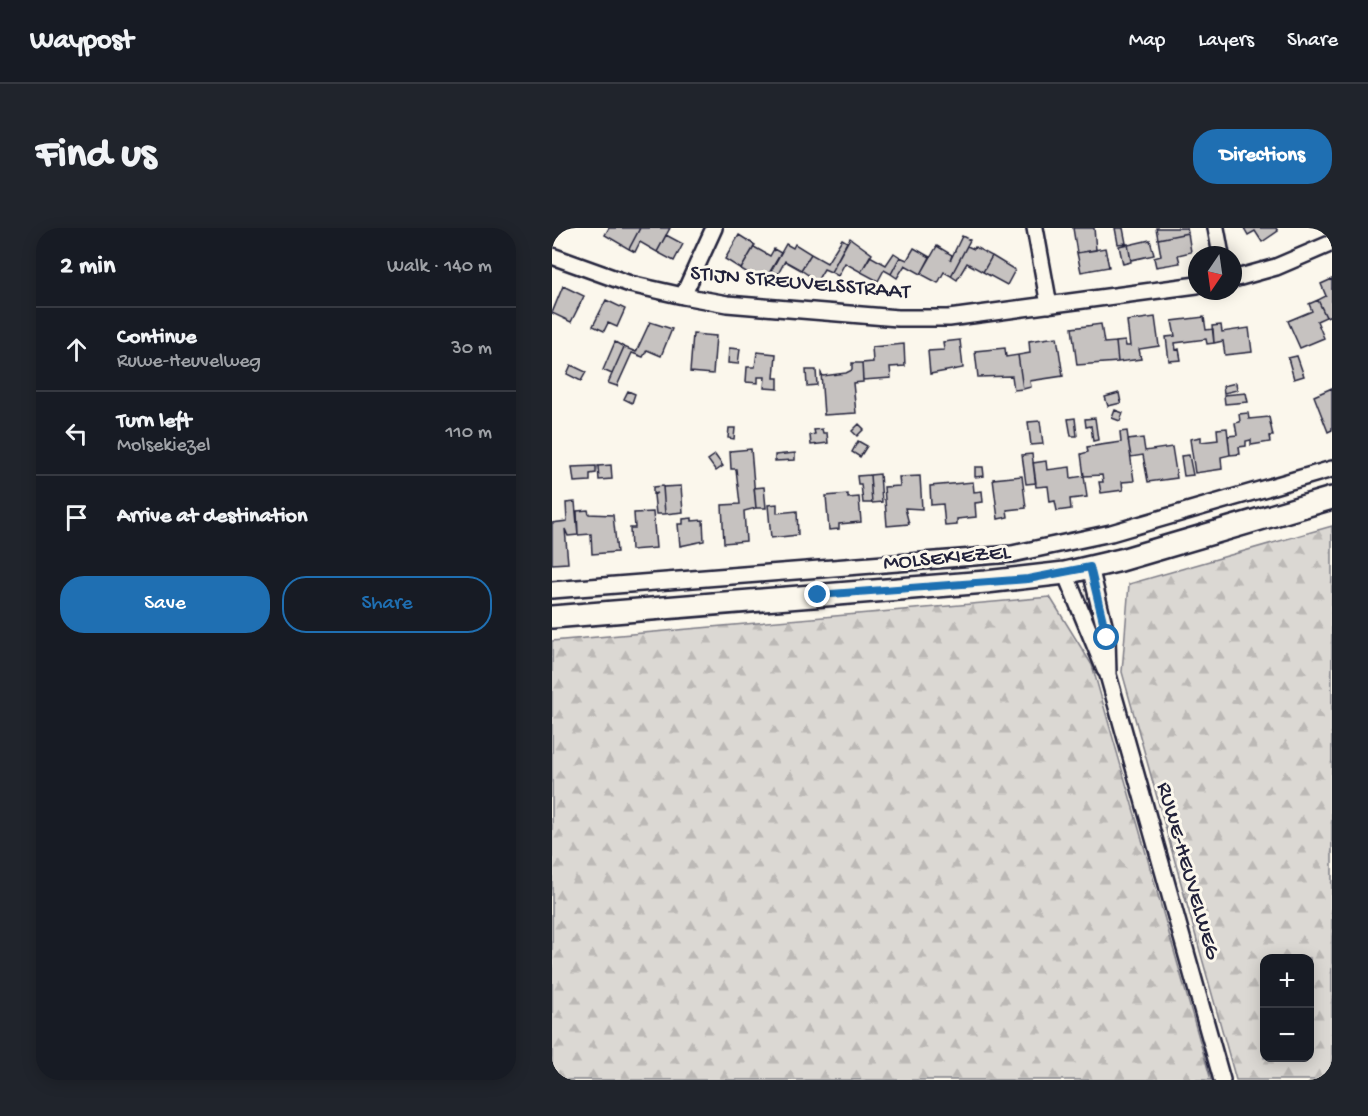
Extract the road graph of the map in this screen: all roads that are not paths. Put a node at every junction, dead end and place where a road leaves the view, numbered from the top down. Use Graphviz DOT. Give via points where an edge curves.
graph roads {
  1 [pos="714,228"];
  2 [pos="1035,228"];
  3 [pos="1216,228"];
  4 [pos="1332,243"];
  5 [pos="1219,246"];
  6 [pos="552,256"];
  7 [pos="1242,276"];
  8 [pos="1188,286"];
  9 [pos="682,296"];
  10 [pos="1049,305"];
  11 [pos="1332,470"];
  12 [pos="1332,498"];
  13 [pos="1090,567"];
  14 [pos="1065,573"];
  15 [pos="552,590"];
  16 [pos="552,617"];
  17 [pos="1108,675"];
  18 [pos="1222,1080"];
  1 -- 9 [label="street"];
  2 -- 10 [label="street"];
  3 -- 5 [label="street"];
  4 -- 7 [label="street"];
  6 -- 9 [label="street, STIJN STREUVELSSTRAAT" via="630,284"];
  8 -- 10 [label="street, STIJN STREUVELSSTRAAT"];
  9 -- 10 [label="street, STIJN STREUVELSSTRAAT" via="727,304 898,318 949,318"];
  11 -- 15 [label="street, MOLSEKIEZEL" via="1111,533 1012,554"];
  12 -- 13 [label="main road, MOLSEKIEZEL"];
  13 -- 14 [label="main road, MOLSEKIEZEL"];
  13 -- 17 [label="street, RUWE-HEUVELWEG" via="1107,638"];
  14 -- 16 [label="main road, MOLSEKIEZEL"];
  14 -- 17 [label="street, RUWE-HEUVELWEG"];
  17 -- 18 [label="street, RUWE-HEUVELWEG"];
}
